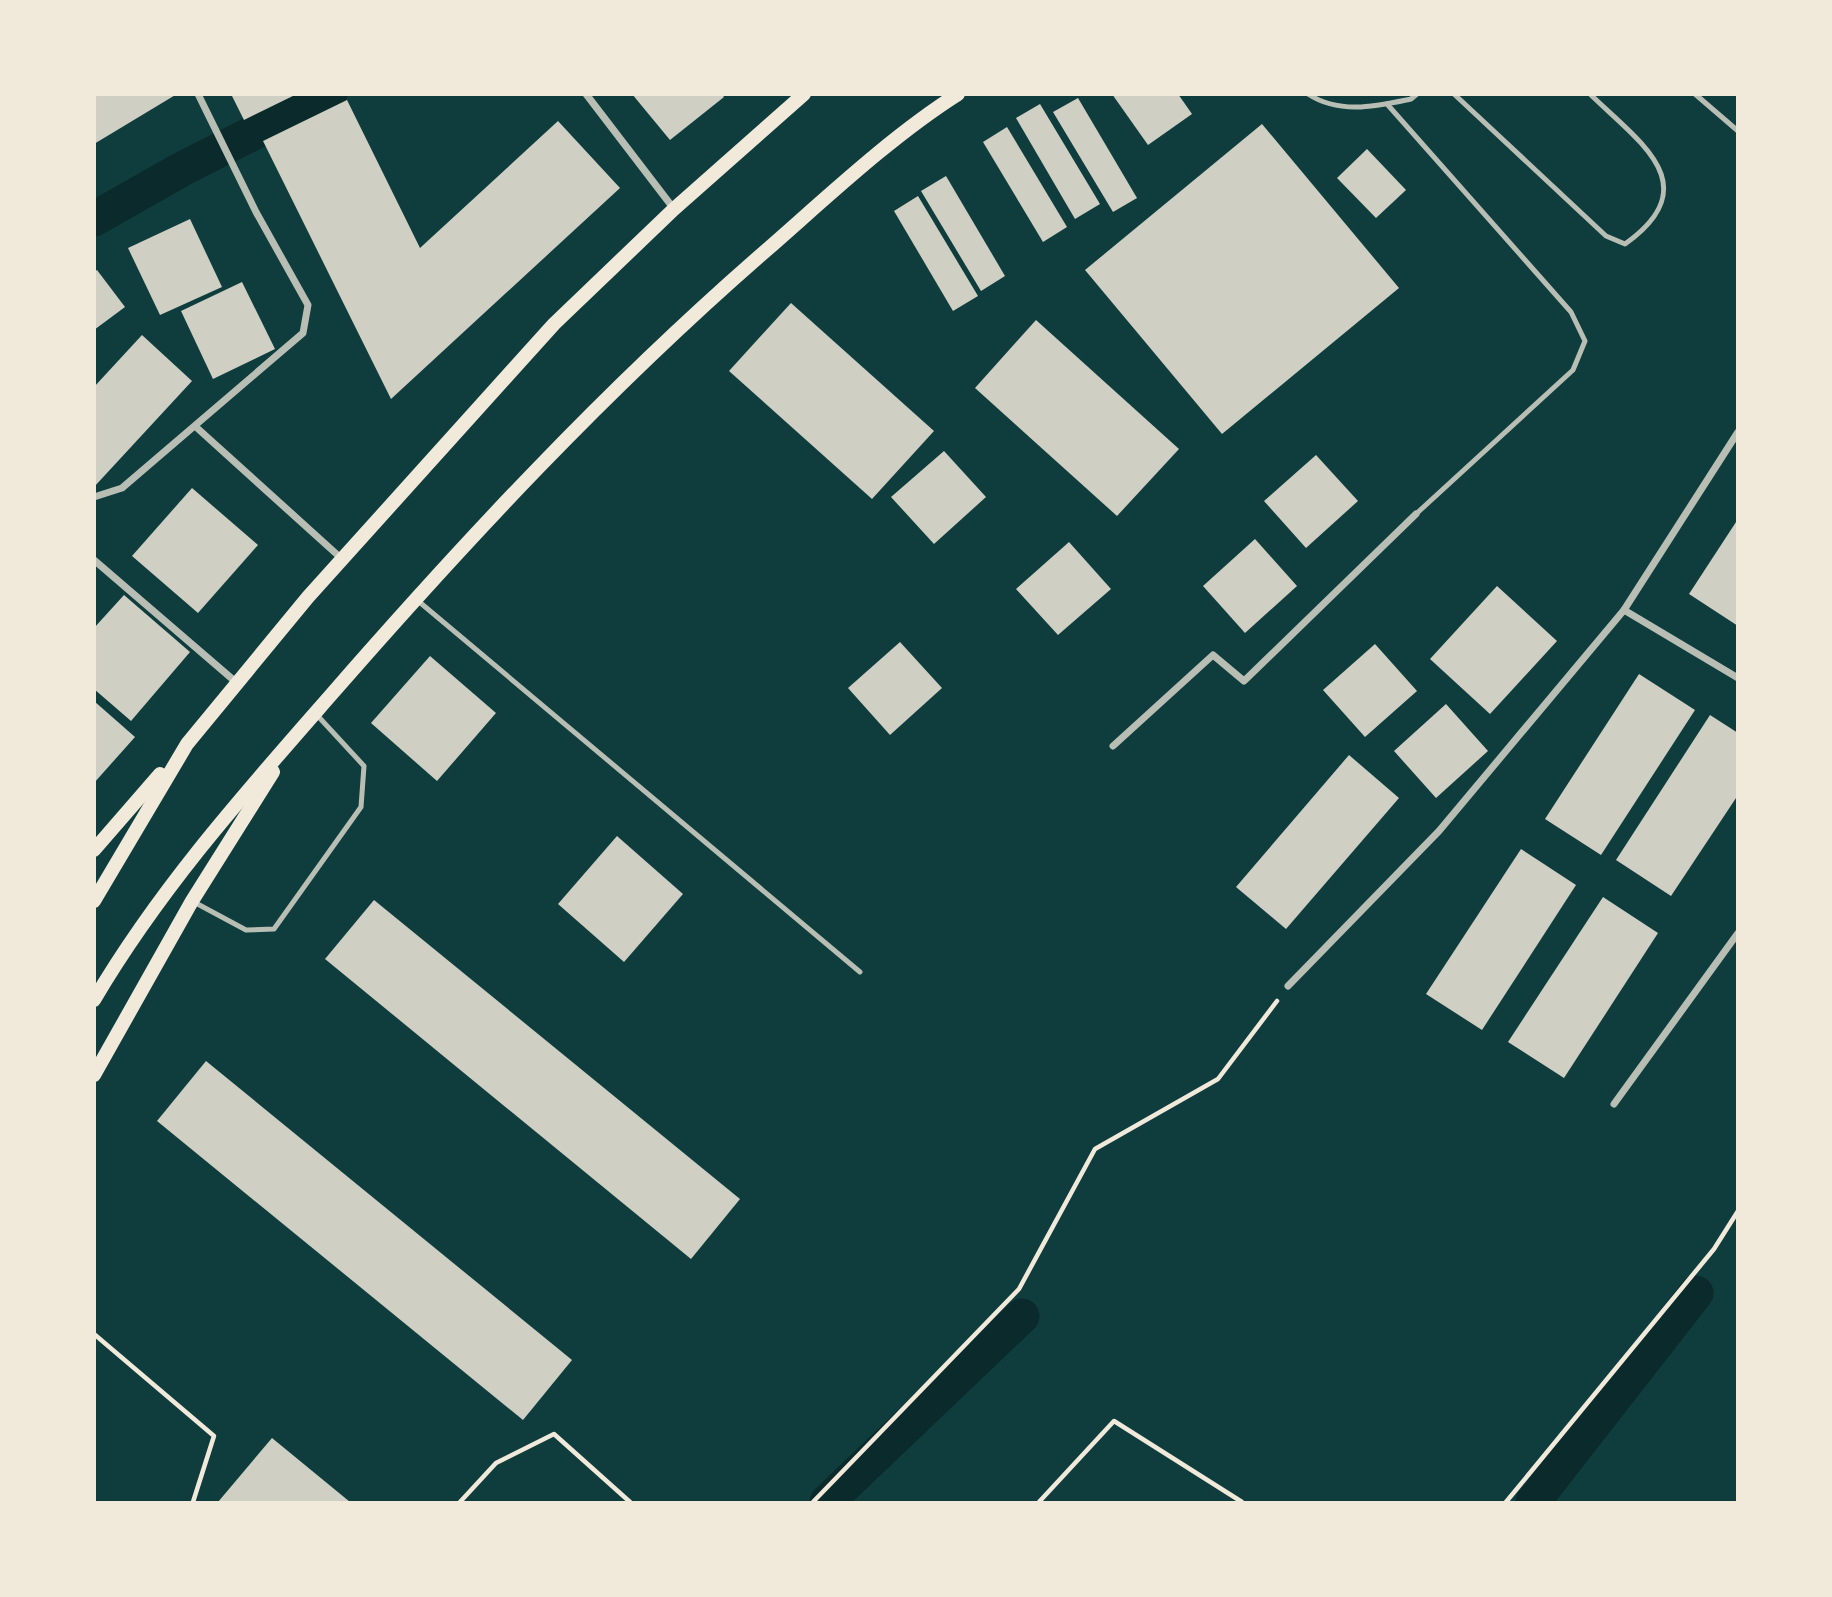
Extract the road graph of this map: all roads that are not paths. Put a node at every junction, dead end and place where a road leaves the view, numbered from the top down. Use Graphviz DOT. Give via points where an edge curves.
graph roads {
  1 [pos="198,94"];
  2 [pos="586,94"];
  3 [pos="804,94"];
  4 [pos="951,94"];
  5 [pos="958,94"];
  6 [pos="1308,94"];
  7 [pos="1417,94"];
  8 [pos="1454,94"];
  9 [pos="1590,94"];
  10 [pos="1695,94"];
  11 [pos="1387,104"];
  12 [pos="940,106"];
  13 [pos="1738,131"];
  14 [pos="674,209"];
  15 [pos="196,427"];
  16 [pos="1738,432"];
  17 [pos="94,497"];
  18 [pos="1416,514"];
  19 [pos="342,559"];
  20 [pos="94,560"];
  21 [pos="415,598"];
  22 [pos="1624,610"];
  23 [pos="1738,678"];
  24 [pos="237,684"];
  25 [pos="315,713"];
  26 [pos="298,732"];
  27 [pos="187,744"];
  28 [pos="1113,746"];
  29 [pos="94,850"];
  30 [pos="94,901"];
  31 [pos="192,901"];
  32 [pos="1738,933"];
  33 [pos="860,972"];
  34 [pos="1288,986"];
  35 [pos="94,1000"];
  36 [pos="94,1075"];
  37 [pos="1614,1104"];
  1 -- 15 [label="street" via="307,305 303,333"];
  2 -- 14 [label="street"];
  3 -- 14 [label="main road"];
  4 -- 12 [label="main road"];
  5 -- 12 [label="main road"];
  6 -- 11 [label="lane" via="1360,109"];
  7 -- 11 [label="lane"];
  8 -- 9 [label="lane" via="1606,236 1625,244 1644,231 1662,203 1663,174 1655,157"];
  10 -- 13 [label="lane"];
  11 -- 18 [label="lane" via="1571,313 1586,341 1573,370"];
  12 -- 21 [label="main road" via="750,265 599,404"];
  14 -- 19 [label="main road" via="554,324"];
  15 -- 17 [label="street" via="122,488"];
  15 -- 19 [label="street"];
  16 -- 22 [label="street"];
  18 -- 28 [label="street" via="1244,681 1213,654"];
  19 -- 24 [label="main road"];
  20 -- 24 [label="street"];
  21 -- 25 [label="main road"];
  21 -- 33 [label="lane"];
  22 -- 23 [label="street"];
  22 -- 34 [label="street" via="1439,831"];
  24 -- 27 [label="main road"];
  25 -- 26 [label="main road"];
  25 -- 31 [label="lane" via="364,766 361,807 274,929 246,929"];
  26 -- 31 [label="main road"];
  26 -- 35 [label="main road" via="172,882"];
  27 -- 29 [label="main road"];
  27 -- 30 [label="main road"];
  31 -- 36 [label="main road"];
  32 -- 37 [label="street"];
}
